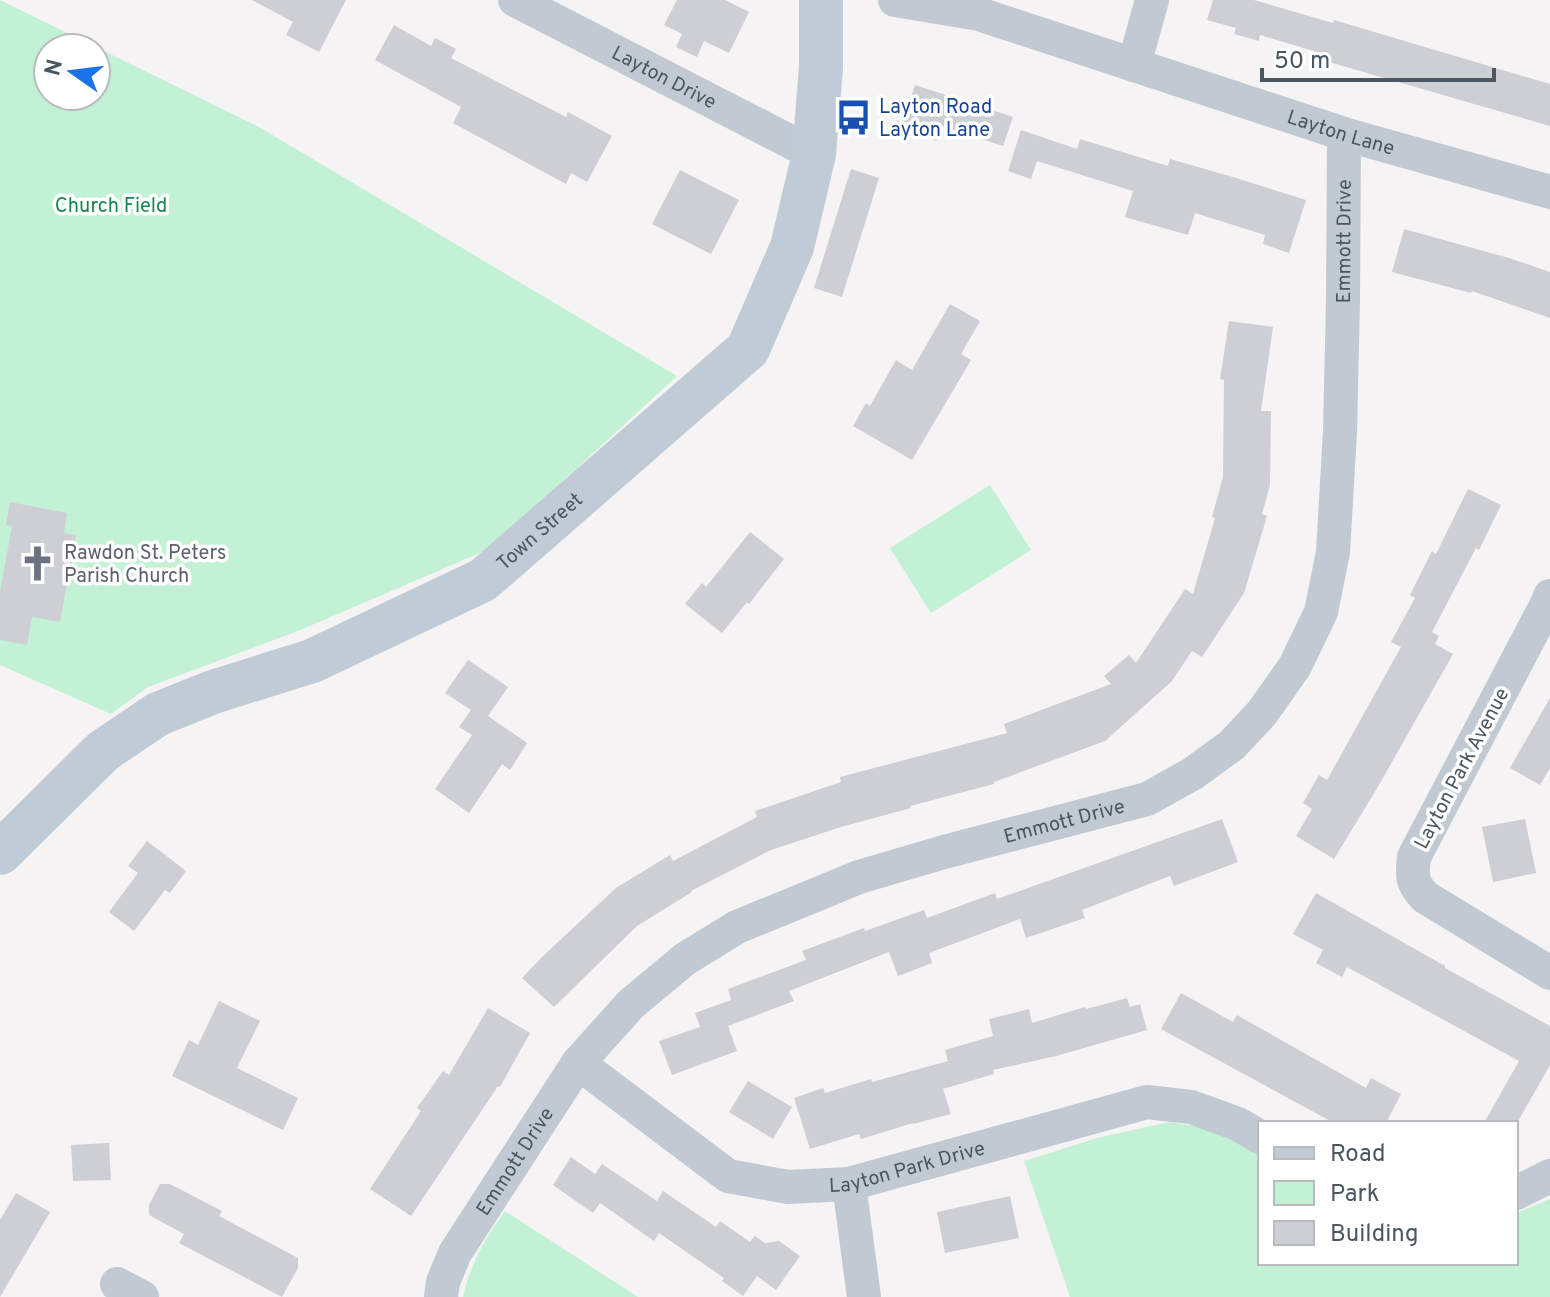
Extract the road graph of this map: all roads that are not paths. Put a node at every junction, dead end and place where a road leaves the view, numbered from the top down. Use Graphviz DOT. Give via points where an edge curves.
graph roads {
  1 [pos="515,0"];
  2 [pos="821,0"];
  3 [pos="895,0"];
  4 [pos="1152,0"];
  5 [pos="981,7"];
  6 [pos="1134,65"];
  7 [pos="1344,134"];
  8 [pos="814,154"];
  9 [pos="1550,192"];
  10 [pos="1550,596"];
  11 [pos="0,853"];
  12 [pos="1550,973"];
  13 [pos="578,1063"];
  14 [pos="1258,1136"];
  15 [pos="1550,1176"];
  16 [pos="849,1184"];
  17 [pos="1518,1192"];
  18 [pos="441,1297"];
  19 [pos="864,1297"];
  1 -- 8 [label="street, Layton Drive"];
  2 -- 8 [label="street, Town Street"];
  3 -- 5 [label="street, Layton Lane"];
  4 -- 6 [label="street"];
  5 -- 6 [label="street, Layton Lane"];
  6 -- 7 [label="street, Layton Lane"];
  7 -- 9 [label="street, Layton Lane"];
  7 -- 13 [label="street, Emmott Drive" via="1333,552 1321,612 1295,666 1262,713 1232,745 1147,799 859,877 737,927 685,959 631,1004"];
  8 -- 11 [label="street, Town Street" via="792,247 748,349 483,580 312,661 158,714 103,751"];
  10 -- 12 [label="street, Layton Park Avenue" via="1414,857 1412,874 1425,897"];
  13 -- 16 [label="street, Layton Park Drive" via="728,1176 788,1187"];
  13 -- 18 [label="street, Emmott Drive" via="455,1253"];
  14 -- 16 [label="street, Layton Park Drive" via="1191,1107 1147,1102"];
  15 -- 17 [label="street"];
  16 -- 19 [label="street"];
}
